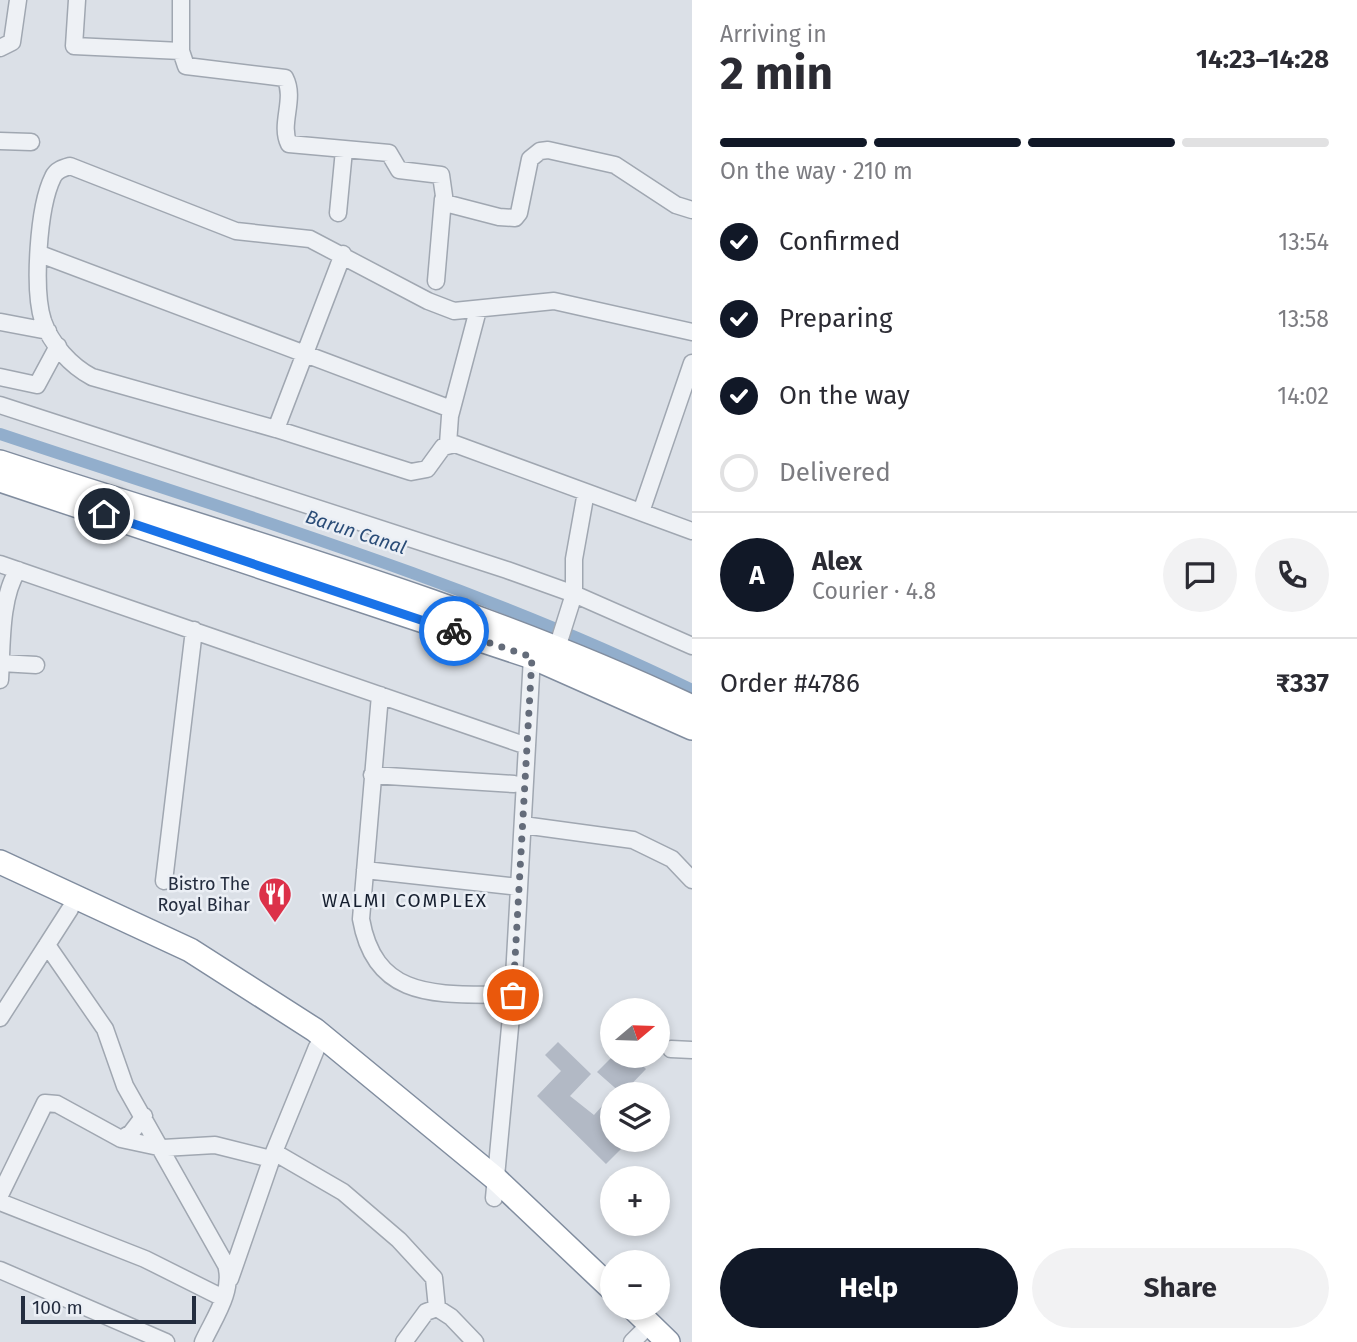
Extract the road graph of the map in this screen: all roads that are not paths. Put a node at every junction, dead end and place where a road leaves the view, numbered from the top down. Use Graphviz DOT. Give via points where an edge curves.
graph roads {
  1 [pos="18,0"];
  2 [pos="77,0"];
  3 [pos="181,0"];
  4 [pos="0,48"];
  5 [pos="181,51"];
  6 [pos="0,141"];
  7 [pos="31,142"];
  8 [pos="344,150"];
  9 [pos="443,199"];
  10 [pos="692,210"];
  11 [pos="338,213"];
  12 [pos="40,254"];
  13 [pos="344,254"];
  14 [pos="436,281"];
  15 [pos="478,310"];
  16 [pos="1,322"];
  17 [pos="48,331"];
  18 [pos="692,332"];
  19 [pos="58,346"];
  20 [pos="304,355"];
  21 [pos="692,363"];
  22 [pos="0,377"];
  23 [pos="0,405"];
  24 [pos="451,409"];
  25 [pos="276,429"];
  26 [pos="448,444"];
  27 [pos="0,462"];
  28 [pos="0,480"];
  29 [pos="586,492"];
  30 [pos="641,512"];
  31 [pos="692,531"];
  32 [pos="0,564"];
  33 [pos="18,570"];
  34 [pos="573,599"];
  35 [pos="194,630"];
  36 [pos="558,642"];
  37 [pos="692,646"];
  38 [pos="532,657"];
  39 [pos="1,663"];
  40 [pos="36,665"];
  41 [pos="0,680"];
  42 [pos="380,695"];
  43 [pos="692,707"];
  44 [pos="692,728"];
  45 [pos="527,746"];
  46 [pos="372,775"];
  47 [pos="514,784"];
  48 [pos="523,825"];
  49 [pos="0,862"];
  50 [pos="365,870"];
  51 [pos="0,879"];
  52 [pos="692,880"];
  53 [pos="164,881"];
  54 [pos="519,887"];
  55 [pos="70,909"];
  56 [pos="47,945"];
  57 [pos="513,995"];
  58 [pos="0,1018"];
  59 [pos="317,1046"];
  60 [pos="671,1049"];
  61 [pos="692,1050"];
  62 [pos="144,1116"];
  63 [pos="121,1139"];
  64 [pos="163,1148"];
  65 [pos="272,1156"];
  66 [pos="495,1188"];
  67 [pos="0,1195"];
  68 [pos="0,1202"];
  69 [pos="0,1270"];
  70 [pos="230,1279"];
  71 [pos="600,1279"];
  72 [pos="600,1292"];
  73 [pos="223,1298"];
  74 [pos="437,1308"];
  75 [pos="625,1320"];
  76 [pos="645,1320"];
  77 [pos="641,1339"];
  78 [pos="166,1342"];
  79 [pos="205,1342"];
  80 [pos="404,1342"];
  81 [pos="475,1342"];
  82 [pos="668,1342"];
  1 -- 4 [label="street" via="15,36 12,43"];
  2 -- 5 [label="street" via="74,46"];
  3 -- 5 [label="street"];
  5 -- 8 [label="street" via="186,66 285,78 289,144"];
  6 -- 7 [label="street"];
  8 -- 9 [label="street" via="389,153 399,170 441,175"];
  8 -- 11 [label="street"];
  9 -- 10 [label="street" via="445,204 464,210 514,218 522,207 530,159 548,150 615,165 676,205"];
  9 -- 14 [label="street"];
  12 -- 13 [label="street" via="52,178 70,166 236,231 302,236"];
  12 -- 17 [label="street" via="38,292"];
  12 -- 20 [label="street"];
  13 -- 15 [label="street" via="428,301 454,311"];
  13 -- 20 [label="street"];
  15 -- 18 [label="street" via="554,301"];
  15 -- 24 [label="street"];
  16 -- 17 [label="street"];
  17 -- 19 [label="street"];
  19 -- 22 [label="street" via="37,385"];
  19 -- 25 [label="street" via="71,363 92,377"];
  20 -- 24 [label="street"];
  20 -- 25 [label="street"];
  21 -- 30 [label="street"];
  23 -- 34 [label="street" via="358,520"];
  24 -- 26 [label="street"];
  25 -- 26 [label="street" via="411,472 427,469"];
  26 -- 29 [label="street"];
  27 -- 36 [label="highway"];
  28 -- 38 [label="highway"];
  29 -- 30 [label="street"];
  29 -- 34 [label="street" via="574,559"];
  30 -- 31 [label="street"];
  32 -- 33 [label="street"];
  33 -- 35 [label="street"];
  33 -- 39 [label="street" via="5,601"];
  34 -- 36 [label="street"];
  34 -- 37 [label="street"];
  35 -- 42 [label="street"];
  35 -- 53 [label="street"];
  36 -- 43 [label="highway"];
  38 -- 44 [label="highway"];
  38 -- 45 [label="street"];
  39 -- 40 [label="street"];
  39 -- 41 [label="street"];
  42 -- 45 [label="street"];
  42 -- 46 [label="street"];
  45 -- 48 [label="street"];
  46 -- 47 [label="street"];
  46 -- 50 [label="street"];
  48 -- 52 [label="street" via="619,836 672,859"];
  48 -- 54 [label="street"];
  49 -- 66 [label="highway" via="178,944 281,1006 315,1030"];
  50 -- 54 [label="street"];
  50 -- 57 [label="street" via="361,919 365,941 377,964 394,981 434,992"];
  51 -- 55 [label="highway"];
  54 -- 57 [label="street"];
  55 -- 56 [label="street"];
  55 -- 59 [label="highway" via="211,979"];
  56 -- 58 [label="street"];
  56 -- 62 [label="street" via="105,1029 125,1086"];
  57 -- 66 [label="street"];
  59 -- 65 [label="street"];
  59 -- 66 [label="highway"];
  60 -- 61 [label="street"];
  62 -- 63 [label="street"];
  62 -- 64 [label="street"];
  63 -- 64 [label="street"];
  63 -- 67 [label="street" via="57,1104 46,1103"];
  64 -- 65 [label="street" via="215,1145"];
  64 -- 70 [label="street"];
  65 -- 70 [label="street"];
  65 -- 74 [label="street" via="343,1192 399,1240 434,1278"];
  66 -- 71 [label="highway"];
  66 -- 72 [label="highway"];
  68 -- 73 [label="street" via="145,1259"];
  69 -- 78 [label="street"];
  70 -- 73 [label="street"];
  73 -- 79 [label="street"];
  74 -- 80 [label="street" via="426,1312"];
  74 -- 81 [label="street"];
  75 -- 77 [label="highway"];
  76 -- 82 [label="highway"];
}
